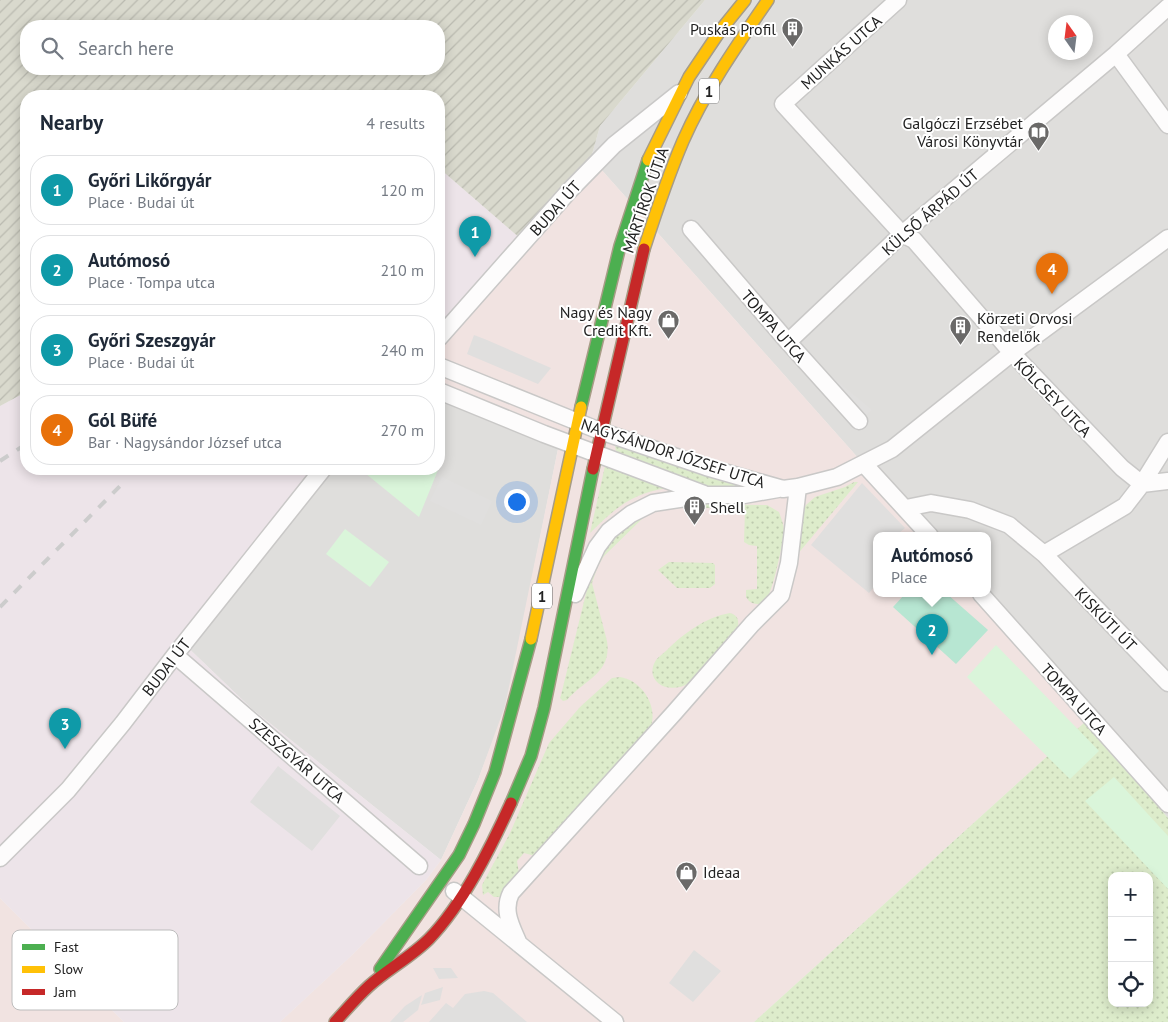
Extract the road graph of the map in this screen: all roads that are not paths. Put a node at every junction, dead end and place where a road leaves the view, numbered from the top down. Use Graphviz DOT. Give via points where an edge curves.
graph roads {
  1 [pos="746,0"];
  2 [pos="768,0"];
  3 [pos="898,0"];
  4 [pos="1168,7"];
  5 [pos="1116,54"];
  6 [pos="682,90"];
  7 [pos="783,104"];
  8 [pos="1168,125"];
  9 [pos="691,229"];
  10 [pos="902,234"];
  11 [pos="1168,238"];
  12 [pos="445,331"];
  13 [pos="788,342"];
  14 [pos="1012,353"];
  15 [pos="445,368"];
  16 [pos="445,394"];
  17 [pos="858,421"];
  18 [pos="578,422"];
  19 [pos="600,432"];
  20 [pos="1168,442"];
  21 [pos="573,445"];
  22 [pos="596,453"];
  23 [pos="864,464"];
  24 [pos="318,475"];
  25 [pos="1168,481"];
  26 [pos="1142,484"];
  27 [pos="790,488"];
  28 [pos="706,495"];
  29 [pos="906,508"];
  30 [pos="927,532"];
  31 [pos="1044,554"];
  32 [pos="984,597"];
  33 [pos="560,625"];
  34 [pos="175,655"];
  35 [pos="1168,683"];
  36 [pos="1168,804"];
  37 [pos="0,858"];
  38 [pos="419,866"];
  39 [pos="442,882"];
  40 [pos="461,897"];
  41 [pos="519,944"];
  42 [pos="369,986"];
  43 [pos="335,1022"];
  44 [pos="615,1022"];
  1 -- 6 [label="main road, MÁRTÍROK ÚTJA / 1" via="720,31"];
  2 -- 19 [label="main road, MÁRTÍROK ÚTJA / 1" via="702,103 670,173 642,256"];
  3 -- 7 [label="street, MUNKÁS UTCA"];
  4 -- 5 [label="street, KÜLSŐ ÁRPÁD ÚT"];
  5 -- 8 [label="street"];
  5 -- 10 [label="street, KÜLSŐ ÁRPÁD ÚT"];
  6 -- 12 [label="street, BUDAI ÚT" via="614,146 569,191"];
  6 -- 18 [label="main road, MÁRTÍROK ÚTJA / 1" via="647,162 620,246"];
  7 -- 10 [label="street, KÖLCSEY UTCA"];
  9 -- 13 [label="street, TOMPA UTCA"];
  10 -- 13 [label="street, KÜLSŐ ÁRPÁD ÚT"];
  10 -- 14 [label="street, KÖLCSEY UTCA" via="914,240"];
  11 -- 14 [label="street"];
  13 -- 17 [label="street, TOMPA UTCA"];
  14 -- 23 [label="street" via="892,449"];
  14 -- 26 [label="street, KÖLCSEY UTCA" via="1122,468"];
  15 -- 18 [label="street, NAGYSÁNDOR JÓZSEF UTCA"];
  16 -- 21 [label="street"];
  18 -- 19 [label="street, NAGYSÁNDOR JÓZSEF UTCA"];
  18 -- 21 [label="main road, 1"];
  19 -- 22 [label="main road, 1"];
  19 -- 27 [label="street, NAGYSÁNDOR JÓZSEF UTCA" via="706,467"];
  20 -- 26 [label="street"];
  21 -- 22 [label="street"];
  21 -- 39 [label="main road, 1" via="538,618 504,746 474,824"];
  22 -- 28 [label="street"];
  22 -- 33 [label="main road, 1"];
  23 -- 27 [label="street" via="837,477"];
  23 -- 29 [label="street"];
  24 -- 34 [label="street, BUDAI ÚT"];
  25 -- 26 [label="street"];
  26 -- 31 [label="street" via="1125,506"];
  27 -- 28 [label="street" via="744,495"];
  27 -- 41 [label="street" via="789,563 781,595 518,885 507,901 506,910"];
  28 -- 33 [label="street" via="653,503 631,514 609,531 597,548"];
  29 -- 30 [label="street"];
  29 -- 31 [label="street, KISKÚTI ÚT" via="931,503 970,510 1009,524"];
  31 -- 35 [label="street, KISKÚTI ÚT"];
  32 -- 36 [label="street, TOMPA UTCA"];
  33 -- 40 [label="main road, 1" via="531,756 499,830"];
  34 -- 37 [label="street, BUDAI ÚT" via="68,790"];
  34 -- 38 [label="street, SZESZGYÁR UTCA"];
  39 -- 40 [label="street"];
  39 -- 42 [label="main road, 1"];
  40 -- 41 [label="street"];
  40 -- 42 [label="main road, 1" via="427,942"];
  41 -- 44 [label="street"];
  42 -- 43 [label="main road, 1"];
}
